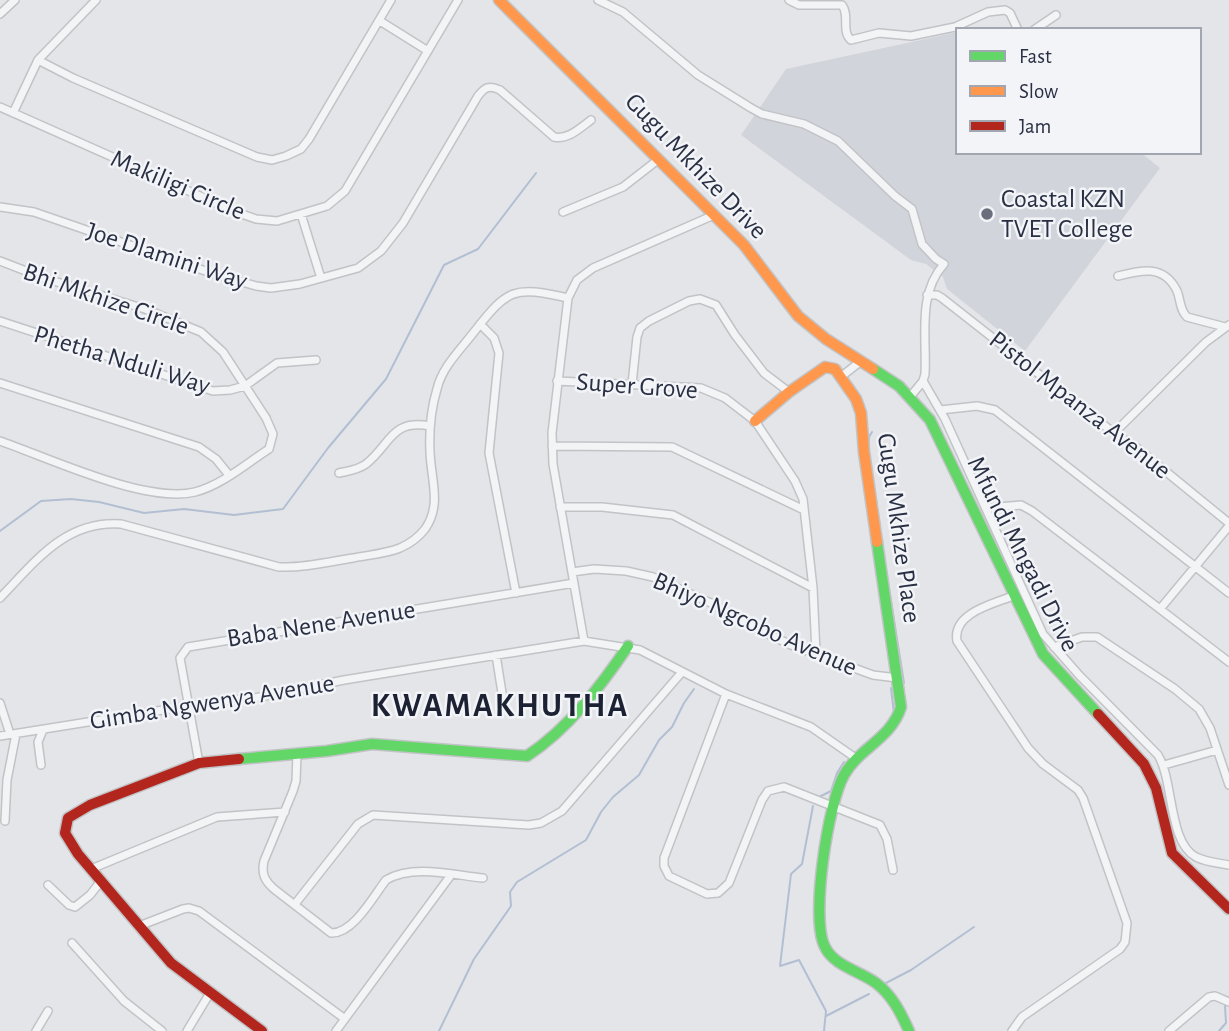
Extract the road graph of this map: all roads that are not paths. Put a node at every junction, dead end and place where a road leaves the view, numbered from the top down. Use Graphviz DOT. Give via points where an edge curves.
graph roads {
  1 [pos="15,0"];
  2 [pos="96,0"];
  3 [pos="391,0"];
  4 [pos="458,0"];
  5 [pos="499,0"];
  6 [pos="598,0"];
  7 [pos="789,0"];
  8 [pos="0,15"];
  9 [pos="1056,15"];
  10 [pos="380,21"];
  11 [pos="1017,28"];
  12 [pos="1037,28"];
  13 [pos="428,51"];
  14 [pos="38,60"];
  15 [pos="0,107"];
  16 [pos="13,113"];
  17 [pos="591,120"];
  18 [pos="659,159"];
  19 [pos="0,207"];
  20 [pos="563,212"];
  21 [pos="301,214"];
  22 [pos="714,215"];
  23 [pos="0,261"];
  24 [pos="1118,276"];
  25 [pos="321,278"];
  26 [pos="927,295"];
  27 [pos="568,298"];
  28 [pos="0,321"];
  29 [pos="480,324"];
  30 [pos="1227,326"];
  31 [pos="316,360"];
  32 [pos="861,361"];
  33 [pos="842,376"];
  34 [pos="558,381"];
  35 [pos="923,382"];
  36 [pos="0,383"];
  37 [pos="632,384"];
  38 [pos="245,386"];
  39 [pos="789,392"];
  40 [pos="910,397"];
  41 [pos="940,410"];
  42 [pos="755,421"];
  43 [pos="430,426"];
  44 [pos="1114,432"];
  45 [pos="0,441"];
  46 [pos="552,446"];
  47 [pos="339,473"];
  48 [pos="229,475"];
  49 [pos="560,507"];
  50 [pos="986,508"];
  51 [pos="804,510"];
  52 [pos="1229,525"];
  53 [pos="1196,568"];
  54 [pos="572,572"];
  55 [pos="574,583"];
  56 [pos="813,588"];
  57 [pos="516,593"];
  58 [pos="1229,593"];
  59 [pos="1013,596"];
  60 [pos="0,598"];
  61 [pos="1160,609"];
  62 [pos="584,641"];
  63 [pos="628,646"];
  64 [pos="1054,647"];
  65 [pos="816,653"];
  66 [pos="496,655"];
  67 [pos="1229,662"];
  68 [pos="682,672"];
  69 [pos="897,678"];
  70 [pos="726,694"];
  71 [pos="503,699"];
  72 [pos="0,703"];
  73 [pos="190,706"];
  74 [pos="43,730"];
  75 [pos="13,734"];
  76 [pos="0,736"];
  77 [pos="1217,750"];
  78 [pos="297,754"];
  79 [pos="857,759"];
  80 [pos="199,763"];
  81 [pos="41,765"];
  82 [pos="1164,765"];
  83 [pos="1229,785"];
  84 [pos="833,807"];
  85 [pos="285,812"];
  86 [pos="5,821"];
  87 [pos="1229,865"];
  88 [pos="91,869"];
  89 [pos="893,870"];
  90 [pos="451,875"];
  91 [pos="483,878"];
  92 [pos="101,881"];
  93 [pos="48,885"];
  94 [pos="295,904"];
  95 [pos="1229,909"];
  96 [pos="139,926"];
  97 [pos="72,943"];
  98 [pos="210,993"];
  99 [pos="1229,1002"];
  100 [pos="48,1011"];
  101 [pos="345,1019"];
  102 [pos="36,1031"];
  103 [pos="162,1031"];
  104 [pos="187,1031"];
  105 [pos="262,1031"];
  106 [pos="336,1031"];
  107 [pos="909,1031"];
  108 [pos="1012,1031"];
  109 [pos="1169,1031"];
  1 -- 8 [label="street"];
  2 -- 14 [label="street"];
  3 -- 10 [label="street"];
  4 -- 13 [label="street, Makiligi Circle"];
  5 -- 18 [label="street, Gugu Mkhize Drive"];
  6 -- 26 [label="street" via="623,12 698,75 751,108 804,124 838,141 912,209 922,244 944,264"];
  7 -- 11 [label="street" via="799,5 842,5 850,40 883,33 911,36 955,27 999,10 1010,13"];
  9 -- 12 [label="street"];
  10 -- 13 [label="street"];
  10 -- 14 [label="street" via="309,139 293,153 272,160 234,148"];
  13 -- 21 [label="street, Makiligi Circle" via="345,191 334,203"];
  14 -- 16 [label="street"];
  15 -- 16 [label="street, Makiligi Circle"];
  16 -- 21 [label="street, Makiligi Circle" via="256,219"];
  17 -- 25 [label="street, Joe Dlamini Way" via="567,136 554,138 500,90 484,89 403,223 380,251 358,268"];
  18 -- 20 [label="street" via="623,187"];
  18 -- 22 [label="street, Gugu Mkhize Drive"];
  19 -- 25 [label="street, Joe Dlamini Way" via="34,212 256,286 283,287"];
  21 -- 25 [label="street"];
  22 -- 27 [label="street" via="593,268 577,280"];
  22 -- 32 [label="street, Gugu Mkhize Drive" via="755,258 798,316"];
  23 -- 38 [label="street, Bhi Mkhize Circle" via="201,332 217,344"];
  24 -- 30 [label="street" via="1156,271 1173,286 1186,317"];
  26 -- 35 [label="street"];
  26 -- 44 [label="street, Pistol Mpanza Avenue" via="942,298"];
  27 -- 29 [label="street" via="541,292 511,293"];
  27 -- 34 [label="street"];
  28 -- 38 [label="street, Phetha Nduli Way" via="203,390"];
  29 -- 43 [label="street" via="443,372"];
  29 -- 57 [label="street" via="494,338 499,352 489,453"];
  30 -- 44 [label="street"];
  31 -- 38 [label="street" via="277,363"];
  32 -- 33 [label="street"];
  32 -- 40 [label="street, Mfundi Mngadi Drive"];
  33 -- 39 [label="street" via="831,368 820,370"];
  33 -- 69 [label="street, Gugu Mkhize Place" via="861,412"];
  34 -- 37 [label="street, Super Grove"];
  34 -- 46 [label="street"];
  35 -- 40 [label="street"];
  35 -- 41 [label="street"];
  36 -- 48 [label="street" via="199,447"];
  37 -- 39 [label="street" via="640,328 700,299 716,305 764,373"];
  37 -- 42 [label="street, Super Grove" via="711,391"];
  38 -- 48 [label="street, Bhi Mkhize Circle" via="272,428 272,443"];
  39 -- 42 [label="street"];
  40 -- 59 [label="street, Mfundi Mngadi Drive" via="942,442"];
  41 -- 50 [label="street"];
  41 -- 53 [label="street" via="977,406 995,410"];
  42 -- 51 [label="street, Super Grove" via="800,491"];
  43 -- 47 [label="street" via="399,428 364,466"];
  43 -- 60 [label="street" via="434,512 423,532 398,549 279,567 121,524 98,524 73,531 50,546"];
  44 -- 52 [label="street, Pistol Mpanza Avenue"];
  45 -- 48 [label="street, Bhi Mkhize Circle" via="152,491 198,491"];
  46 -- 49 [label="street"];
  46 -- 51 [label="street" via="673,447"];
  49 -- 54 [label="street"];
  49 -- 56 [label="street" via="673,515"];
  50 -- 61 [label="street" via="1021,505 1032,511"];
  50 -- 64 [label="street" via="1037,623"];
  51 -- 56 [label="street, Super Grove"];
  52 -- 53 [label="street"];
  53 -- 58 [label="street"];
  53 -- 61 [label="street"];
  54 -- 55 [label="street"];
  54 -- 65 [label="street, Bhiyo Ngcobo Avenue" via="594,569 653,577"];
  55 -- 57 [label="street, Baba Nene Avenue"];
  55 -- 62 [label="street"];
  56 -- 65 [label="street, Super Grove"];
  57 -- 73 [label="street, Baba Nene Avenue" via="188,647 180,658"];
  59 -- 95 [label="street, Mfundi Mngadi Drive" via="1050,663 1152,775 1167,839 1180,863"];
  59 -- 108 [label="street" via="961,622 957,641 1028,748 1083,798 1128,933 1120,949 1022,1017"];
  61 -- 67 [label="street"];
  62 -- 63 [label="street, Gimba Ngwenya Avenue"];
  62 -- 66 [label="street, Gimba Ngwenya Avenue"];
  63 -- 68 [label="street, Gimba Ngwenya Avenue"];
  63 -- 78 [label="street" via="558,731 527,755 381,743"];
  64 -- 77 [label="street" via="1090,635 1105,641 1199,709"];
  64 -- 82 [label="street"];
  65 -- 69 [label="street, Bhiyo Ngcobo Avenue" via="873,675"];
  66 -- 71 [label="street"];
  66 -- 73 [label="street, Gimba Ngwenya Avenue"];
  68 -- 70 [label="street, Gimba Ngwenya Avenue"];
  68 -- 94 [label="street" via="552,818 529,825 373,815 358,824"];
  69 -- 79 [label="street, Gugu Mkhize Place" via="900,717"];
  70 -- 79 [label="street, Gimba Ngwenya Avenue" via="811,727"];
  70 -- 84 [label="street" via="664,858 669,876 707,894 718,893 729,883 768,791 784,787"];
  72 -- 75 [label="street"];
  73 -- 74 [label="street, Gimba Ngwenya Avenue"];
  73 -- 80 [label="street, Baba Nene Avenue"];
  74 -- 75 [label="street, Gimba Ngwenya Avenue"];
  74 -- 81 [label="street" via="38,742"];
  75 -- 76 [label="street, Gimba Ngwenya Avenue"];
  75 -- 86 [label="street"];
  77 -- 82 [label="street"];
  77 -- 83 [label="street"];
  78 -- 80 [label="street"];
  78 -- 85 [label="street" via="296,780"];
  79 -- 84 [label="street" via="844,776"];
  80 -- 88 [label="street" via="74,813 66,822 65,833"];
  82 -- 87 [label="street" via="1183,843 1194,856"];
  84 -- 89 [label="street" via="880,825"];
  84 -- 107 [label="street" via="818,915 823,945 830,958 875,982 903,1016"];
  85 -- 88 [label="street" via="217,817"];
  85 -- 94 [label="street" via="263,874 274,890"];
  88 -- 92 [label="street"];
  90 -- 91 [label="street"];
  90 -- 94 [label="street" via="410,872 386,880 341,932 331,933"];
  90 -- 101 [label="street"];
  92 -- 93 [label="street" via="75,907"];
  92 -- 96 [label="street"];
  96 -- 98 [label="street" via="172,963"];
  96 -- 101 [label="street" via="183,909 199,911"];
  97 -- 103 [label="street" via="124,1001"];
  98 -- 104 [label="street"];
  98 -- 105 [label="street"];
  99 -- 109 [label="street" via="1215,996 1202,1001"];
  100 -- 102 [label="street"];
  101 -- 106 [label="street"];
}
